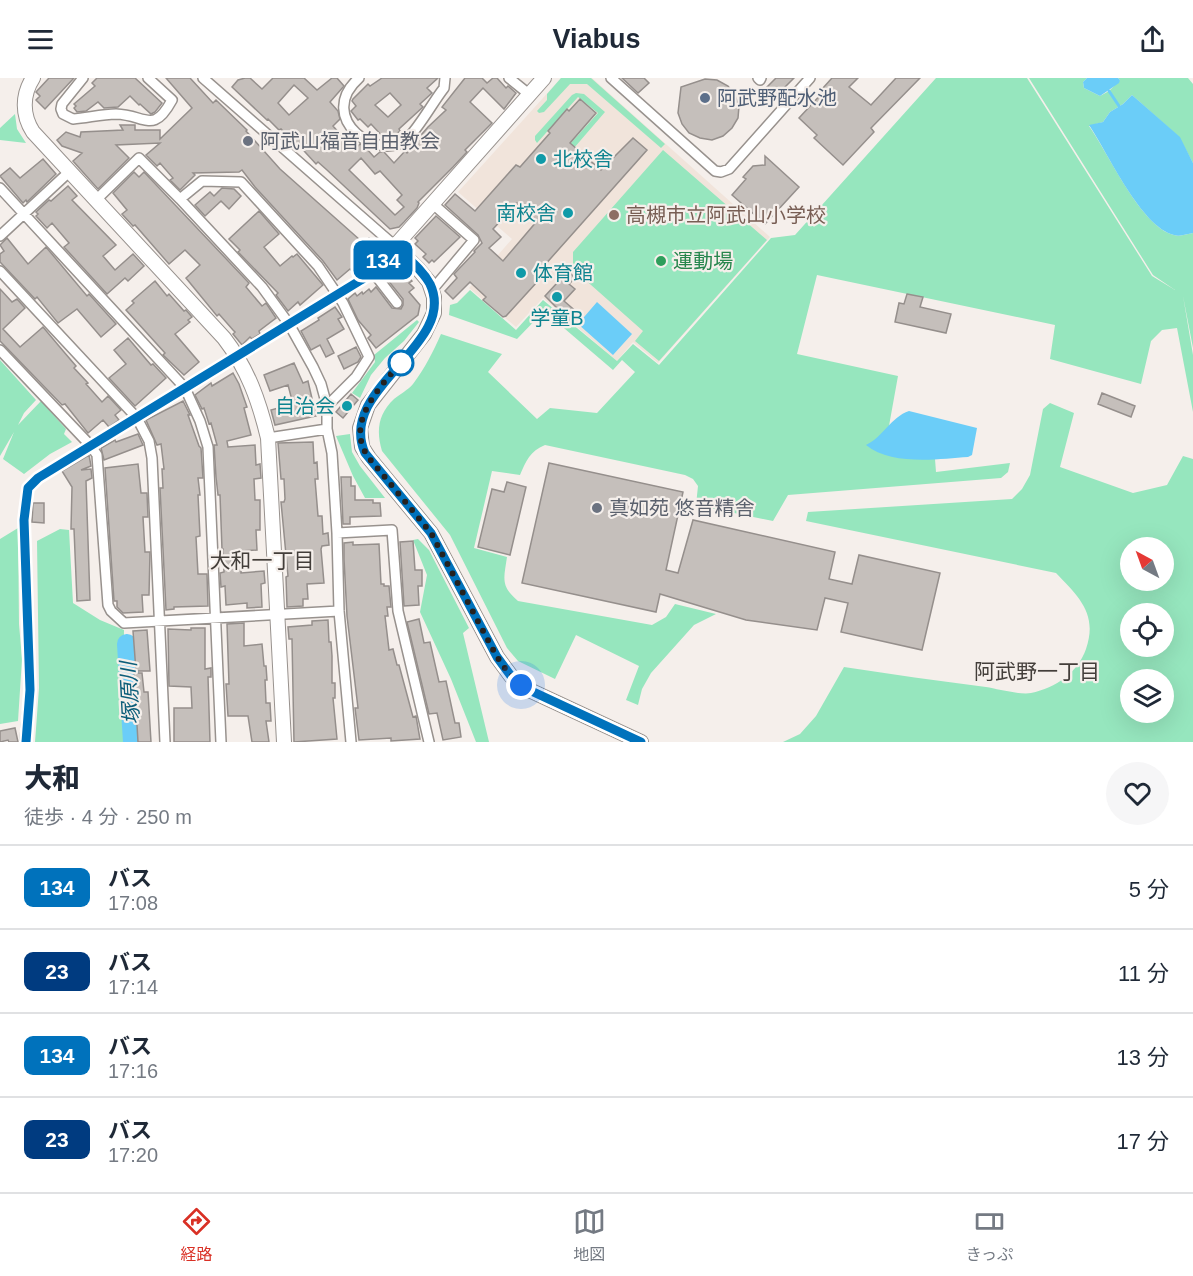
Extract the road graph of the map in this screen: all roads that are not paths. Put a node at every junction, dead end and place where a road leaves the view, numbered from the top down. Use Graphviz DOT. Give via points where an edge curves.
graph roads {
  1 [pos="33,78"];
  2 [pos="83,78"];
  3 [pos="148,78"];
  4 [pos="203,78"];
  5 [pos="359,78"];
  6 [pos="446,78"];
  7 [pos="509,78"];
  8 [pos="544,78"];
  9 [pos="610,78"];
  10 [pos="810,78"];
  11 [pos="530,94"];
  12 [pos="69,172"];
  13 [pos="0,188"];
  14 [pos="180,199"];
  15 [pos="96,200"];
  16 [pos="433,204"];
  17 [pos="24,213"];
  18 [pos="482,232"];
  19 [pos="0,236"];
  20 [pos="474,240"];
  21 [pos="395,246"];
  22 [pos="0,271"];
  23 [pos="372,272"];
  24 [pos="432,290"];
  25 [pos="338,294"];
  26 [pos="397,303"];
  27 [pos="290,324"];
  28 [pos="0,350"];
  29 [pos="238,356"];
  30 [pos="185,388"];
  31 [pos="327,406"];
  32 [pos="137,418"];
  33 [pos="327,429"];
  34 [pos="268,438"];
  35 [pos="91,446"];
  36 [pos="337,533"];
  37 [pos="339,611"];
  38 [pos="276,615"];
  39 [pos="215,618"];
  40 [pos="160,621"];
  41 [pos="26,742"];
  42 [pos="165,742"];
  43 [pos="221,742"];
  44 [pos="284,742"];
  45 [pos="351,742"];
  46 [pos="429,742"];
  47 [pos="641,742"];
  1 -- 12 [label="street" via="24,101 28,122"];
  2 -- 3 [label="street" via="62,104 68,118 117,114 150,121 162,116 172,100"];
  4 -- 21 [label="street"];
  5 -- 6 [label="street" via="346,93 343,113 358,134 381,146 394,146 408,139 444,88"];
  7 -- 11 [label="street"];
  8 -- 11 [label="street"];
  9 -- 10 [label="street" via="715,171 721,172 729,169"];
  11 -- 16 [label="street"];
  12 -- 15 [label="street"];
  12 -- 17 [label="street"];
  13 -- 17 [label="street"];
  14 -- 15 [label="street" via="139,158"];
  14 -- 25 [label="street" via="202,181 241,182 318,266"];
  14 -- 27 [label="street" via="262,287"];
  15 -- 29 [label="street"];
  16 -- 20 [label="street"];
  16 -- 21 [label="street"];
  17 -- 19 [label="street"];
  17 -- 30 [label="street"];
  18 -- 20 [label="street"];
  20 -- 24 [label="street"];
  21 -- 23 [label="street"];
  21 -- 24 [label="street" via="424,275"];
  22 -- 32 [label="street"];
  23 -- 25 [label="street"];
  23 -- 26 [label="street"];
  24 -- 47 [label="street" via="434,305 428,328 363,416 360,435 365,453 431,533 511,676 533,692"];
  25 -- 27 [label="street"];
  25 -- 31 [label="street" via="369,357 356,377"];
  27 -- 29 [label="street"];
  27 -- 31 [label="street" via="314,367"];
  28 -- 35 [label="street"];
  29 -- 30 [label="street"];
  29 -- 34 [label="street" via="259,403"];
  30 -- 32 [label="street"];
  30 -- 39 [label="street" via="208,447"];
  31 -- 33 [label="street"];
  32 -- 35 [label="street"];
  32 -- 40 [label="street" via="149,441 152,458"];
  33 -- 34 [label="street"];
  33 -- 36 [label="street"];
  34 -- 38 [label="street"];
  35 -- 40 [label="street" via="99,465 108,605 124,623"];
  35 -- 41 [label="street" via="28,488 24,520 30,690"];
  36 -- 37 [label="street"];
  36 -- 46 [label="street" via="392,530 398,610"];
  37 -- 38 [label="street"];
  37 -- 45 [label="street"];
  38 -- 39 [label="street"];
  38 -- 44 [label="street"];
  39 -- 40 [label="street"];
  39 -- 43 [label="street"];
  40 -- 42 [label="street"];
}
